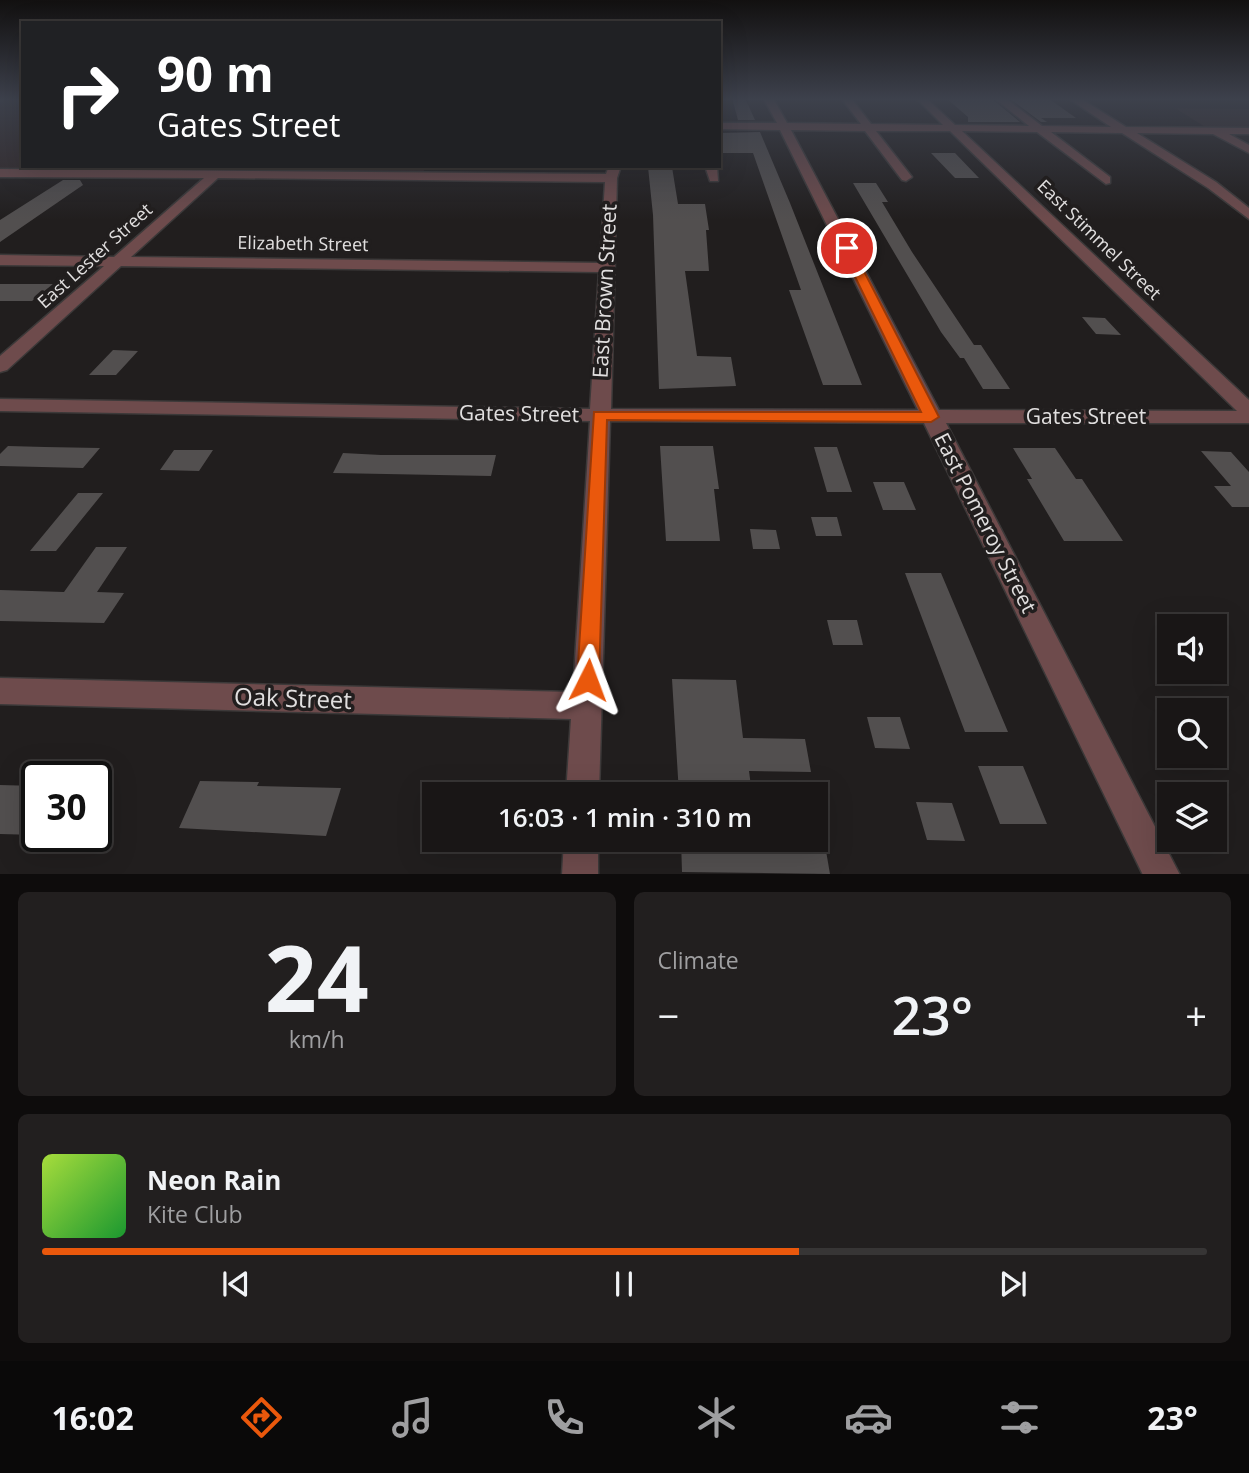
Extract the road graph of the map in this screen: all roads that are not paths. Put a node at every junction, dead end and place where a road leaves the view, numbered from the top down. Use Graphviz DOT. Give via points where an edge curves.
graph roads {
  1 [pos="789,139"];
  2 [pos="877,139"];
  3 [pos="964,139"];
  4 [pos="1053,139"];
  5 [pos="1138,139"];
  6 [pos="1228,139"];
  7 [pos="1249,150"];
  8 [pos="176,170"];
  9 [pos="254,171"];
  10 [pos="349,171"];
  11 [pos="431,171"];
  12 [pos="613,172"];
  13 [pos="0,173"];
  14 [pos="215,174"];
  15 [pos="906,177"];
  16 [pos="1106,180"];
  17 [pos="1249,215"];
  18 [pos="0,260"];
  19 [pos="118,261"];
  20 [pos="606,268"];
  21 [pos="0,366"];
  22 [pos="0,405"];
  23 [pos="1249,411"];
  24 [pos="600,415"];
  25 [pos="931,417"];
  26 [pos="1249,417"];
  27 [pos="0,691"];
  28 [pos="586,706"];
  29 [pos="583,782"];
  30 [pos="581,852"];
  31 [pos="580,874"];
  32 [pos="1162,874"];
  1 -- 25 [label="street, East Pomeroy Street"];
  2 -- 15 [label="street"];
  3 -- 23 [label="street, East Stimmel Street"];
  4 -- 16 [label="street"];
  5 -- 17 [label="street" via="1223,192"];
  6 -- 7 [label="street"];
  8 -- 13 [label="street"];
  8 -- 14 [label="street"];
  9 -- 10 [label="street"];
  9 -- 14 [label="street"];
  10 -- 11 [label="street"];
  11 -- 12 [label="street"];
  12 -- 20 [label="street, East Brown Street"];
  14 -- 19 [label="street, East Lester Street"];
  18 -- 19 [label="street, Elizabeth Street"];
  19 -- 20 [label="street, Elizabeth Street"];
  19 -- 21 [label="street, East Lester Street"];
  20 -- 24 [label="street, East Brown Street"];
  22 -- 24 [label="street, Gates Street"];
  24 -- 25 [label="street, Gates Street"];
  24 -- 28 [label="street, East Brown Street"];
  25 -- 26 [label="street, Gates Street"];
  25 -- 32 [label="street, East Pomeroy Street"];
  27 -- 28 [label="street, Oak Street"];
  28 -- 29 [label="street, East Brown Street"];
  30 -- 31 [label="street"];
}
